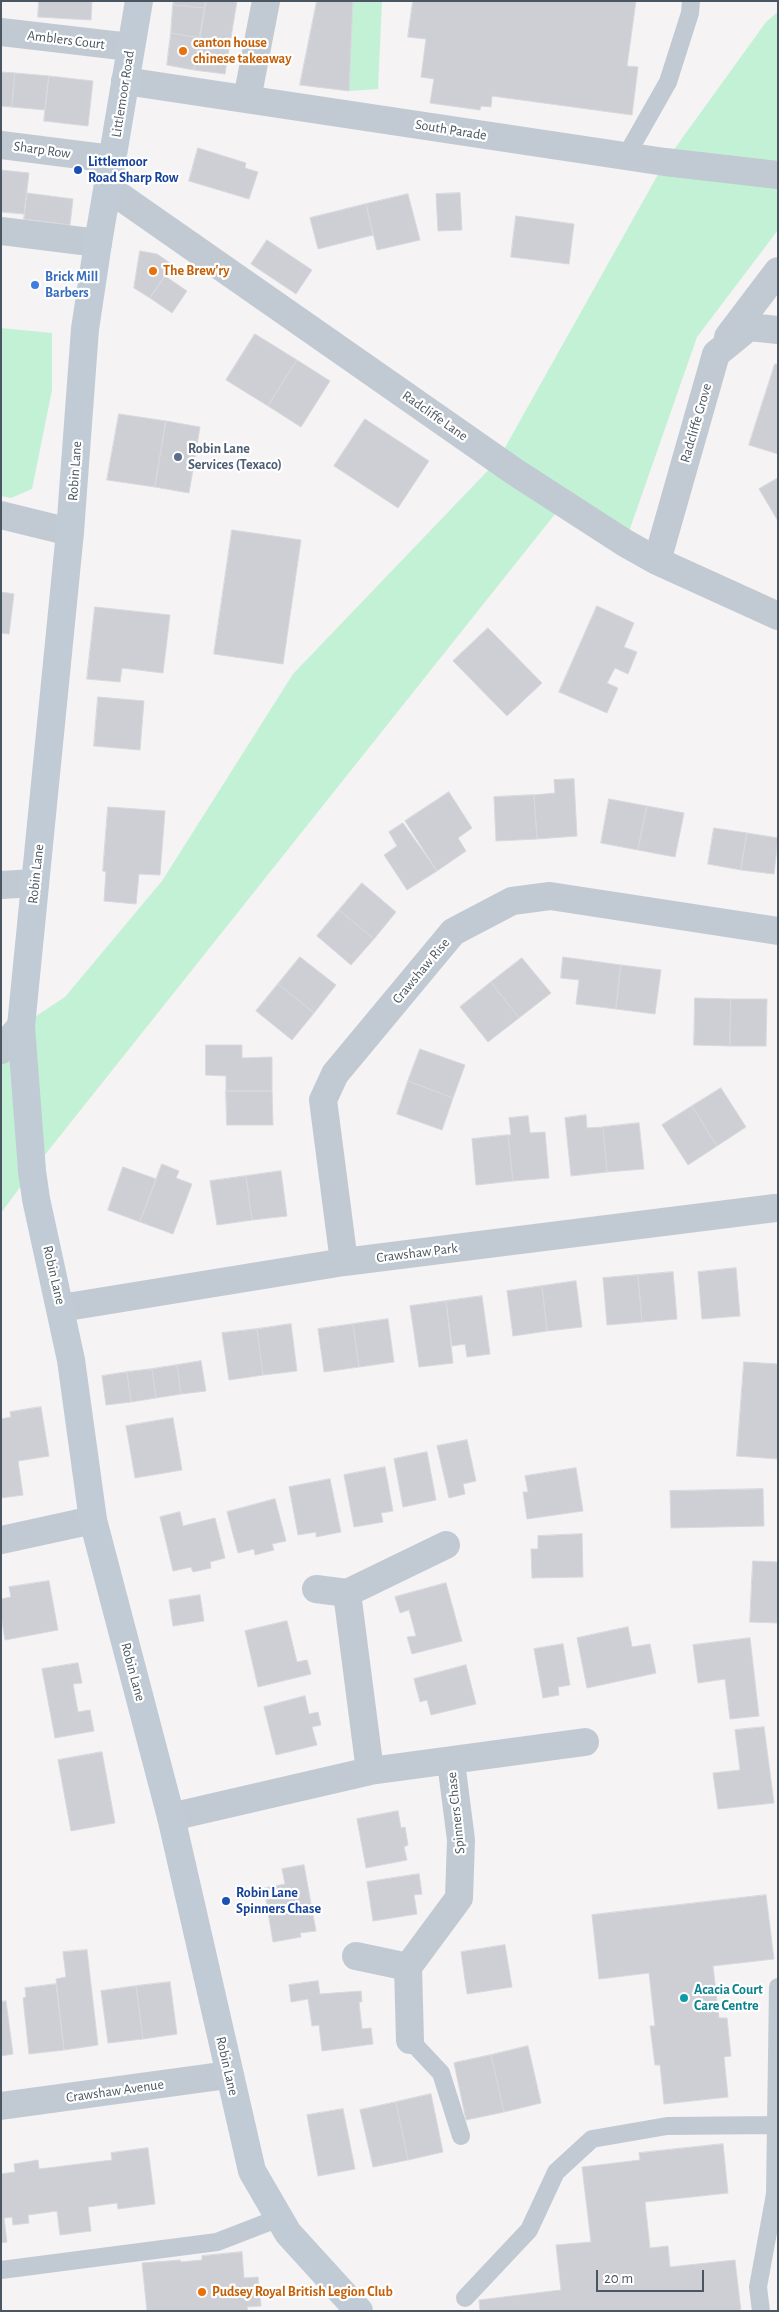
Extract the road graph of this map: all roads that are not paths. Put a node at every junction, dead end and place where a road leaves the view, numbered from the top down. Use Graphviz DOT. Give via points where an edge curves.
graph roads {
  1 [pos="139,1"];
  2 [pos="266,1"];
  3 [pos="691,1"];
  4 [pos="1,32"];
  5 [pos="130,47"];
  6 [pos="125,80"];
  7 [pos="247,99"];
  8 [pos="1,144"];
  9 [pos="626,156"];
  10 [pos="112,159"];
  11 [pos="778,175"];
  12 [pos="108,188"];
  13 [pos="1,231"];
  14 [pos="98,243"];
  15 [pos="778,271"];
  16 [pos="778,330"];
  17 [pos="716,354"];
  18 [pos="1,515"];
  19 [pos="70,532"];
  20 [pos="657,561"];
  21 [pos="778,616"];
  22 [pos="35,883"];
  23 [pos="1,885"];
  24 [pos="778,931"];
  25 [pos="21,1026"];
  26 [pos="1,1050"];
  27 [pos="775,1208"];
  28 [pos="344,1262"];
  29 [pos="61,1308"];
  30 [pos="93,1520"];
  31 [pos="1,1540"];
  32 [pos="446,1545"];
  33 [pos="316,1589"];
  34 [pos="347,1593"];
  35 [pos="585,1742"];
  36 [pos="450,1762"];
  37 [pos="370,1771"];
  38 [pos="171,1817"];
  39 [pos="356,1956"];
  40 [pos="408,1967"];
  41 [pos="778,1986"];
  42 [pos="410,2040"];
  43 [pos="228,2075"];
  44 [pos="1,2106"];
  45 [pos="776,2125"];
  46 [pos="461,2136"];
  47 [pos="279,2218"];
  48 [pos="1,2270"];
  49 [pos="465,2298"];
  50 [pos="359,2311"];
  51 [pos="761,2311"];
  1 -- 5 [label="street, Littlemoor Road"];
  2 -- 7 [label="street"];
  3 -- 9 [label="lane" via="668,82"];
  4 -- 5 [label="street, Amblers Court"];
  5 -- 6 [label="street, Littlemoor Road"];
  6 -- 7 [label="street, South Parade"];
  6 -- 10 [label="street, Littlemoor Road"];
  7 -- 9 [label="street, South Parade"];
  8 -- 10 [label="street, Sharp Row"];
  9 -- 11 [label="street, South Parade"];
  10 -- 12 [label="street, Littlemoor Road"];
  12 -- 14 [label="street, Robin Lane"];
  12 -- 20 [label="street, Radcliffe Lane" via="515,472"];
  13 -- 14 [label="street"];
  14 -- 19 [label="street, Robin Lane" via="85,329"];
  15 -- 17 [label="street"];
  16 -- 17 [label="street" via="749,327"];
  17 -- 20 [label="street, Radcliffe Grove"];
  18 -- 19 [label="street"];
  19 -- 22 [label="street, Robin Lane"];
  20 -- 21 [label="street, Radcliffe Lane"];
  22 -- 23 [label="street"];
  22 -- 25 [label="street, Robin Lane"];
  24 -- 28 [label="street, Crawshaw Rise" via="550,896 512,900 453,932 335,1074 323,1100"];
  25 -- 26 [label="street"];
  25 -- 29 [label="street, Robin Lane" via="36,1198"];
  27 -- 28 [label="street, Crawshaw Park"];
  28 -- 29 [label="street, Crawshaw Park"];
  29 -- 30 [label="street, Robin Lane"];
  30 -- 31 [label="street"];
  30 -- 38 [label="street, Robin Lane"];
  32 -- 34 [label="street"];
  33 -- 34 [label="street"];
  34 -- 37 [label="street"];
  35 -- 36 [label="street, Spinners Chase"];
  36 -- 37 [label="street, Spinners Chase"];
  36 -- 40 [label="street, Spinners Chase" via="462,1840 459,1898"];
  37 -- 38 [label="street, Spinners Chase"];
  38 -- 43 [label="street, Robin Lane"];
  39 -- 40 [label="street"];
  40 -- 42 [label="street"];
  41 -- 45 [label="lane"];
  42 -- 46 [label="lane" via="441,2073"];
  43 -- 44 [label="street, Crawshaw Avenue"];
  43 -- 47 [label="street, Robin Lane" via="252,2171"];
  45 -- 49 [label="lane" via="667,2126 592,2139 556,2172 529,2230"];
  45 -- 51 [label="lane" via="775,2194 758,2287"];
  47 -- 48 [label="lane" via="217,2242"];
  47 -- 50 [label="street, Robin Lane" via="288,2233"];
}
